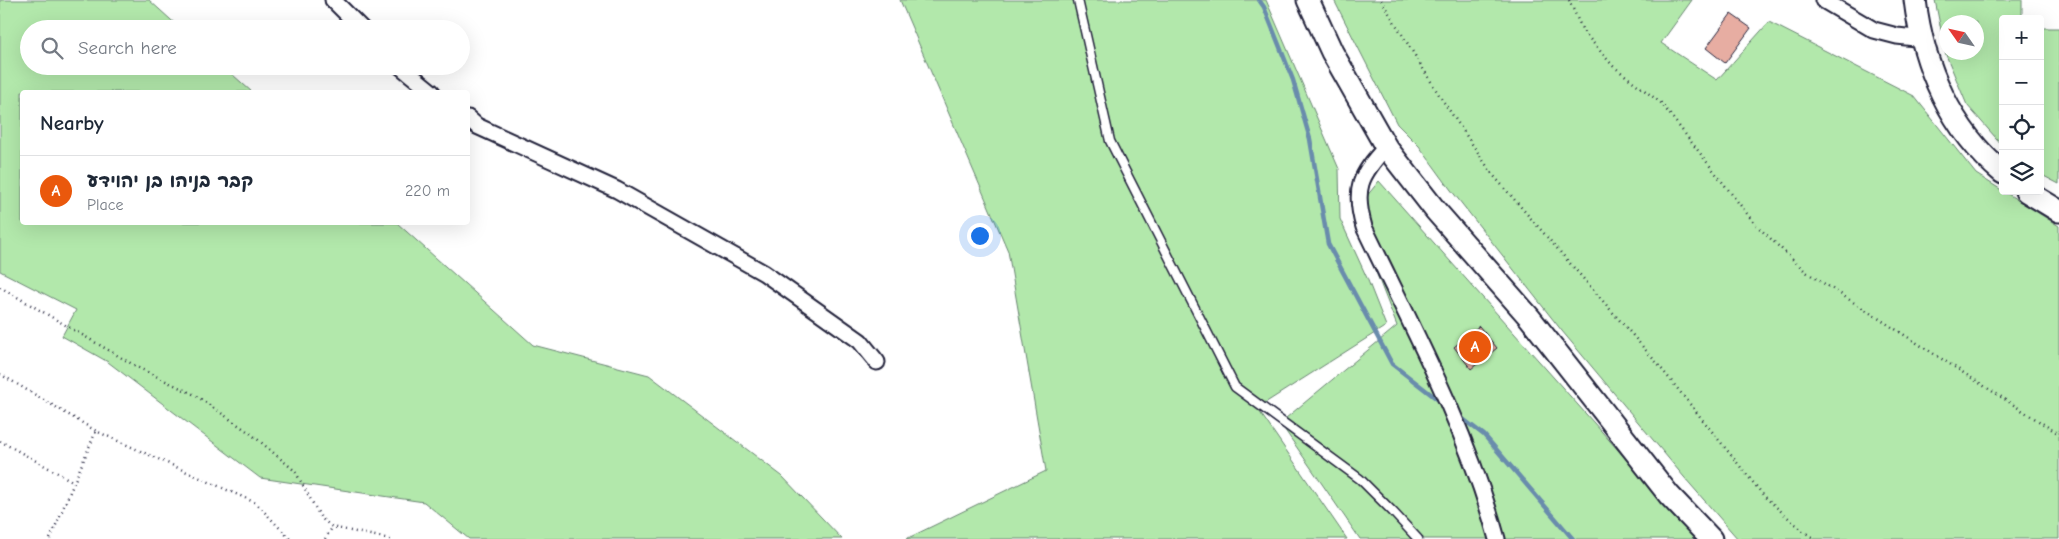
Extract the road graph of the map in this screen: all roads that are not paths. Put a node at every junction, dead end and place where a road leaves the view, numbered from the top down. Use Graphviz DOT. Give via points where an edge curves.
graph roads {
  1 [pos="333,0"];
  2 [pos="1078,0"];
  3 [pos="1308,0"];
  4 [pos="1823,0"];
  5 [pos="1915,0"];
  6 [pos="353,20"];
  7 [pos="1924,39"];
  8 [pos="411,75"];
  9 [pos="430,90"];
  10 [pos="470,120"];
  11 [pos="1386,147"];
  12 [pos="1999,169"];
  13 [pos="2033,195"];
  14 [pos="2059,211"];
  15 [pos="877,362"];
  16 [pos="1418,539"];
  17 [pos="1497,539"];
  18 [pos="1712,539"];
  1 -- 6 [label="street"];
  2 -- 16 [label="lane" via="1110,141 1235,387 1360,479"];
  3 -- 11 [label="main road" via="1332,52"];
  4 -- 7 [label="street" via="1874,30"];
  5 -- 7 [label="main road"];
  7 -- 12 [label="main road" via="1950,111 1967,137"];
  8 -- 9 [label="street"];
  10 -- 15 [label="street" via="477,126 617,190 764,273 860,341"];
  11 -- 17 [label="street" via="1366,171 1359,188 1358,207 1454,415"];
  11 -- 18 [label="main road" via="1436,211 1530,318 1669,495"];
  13 -- 14 [label="main road"];
}
